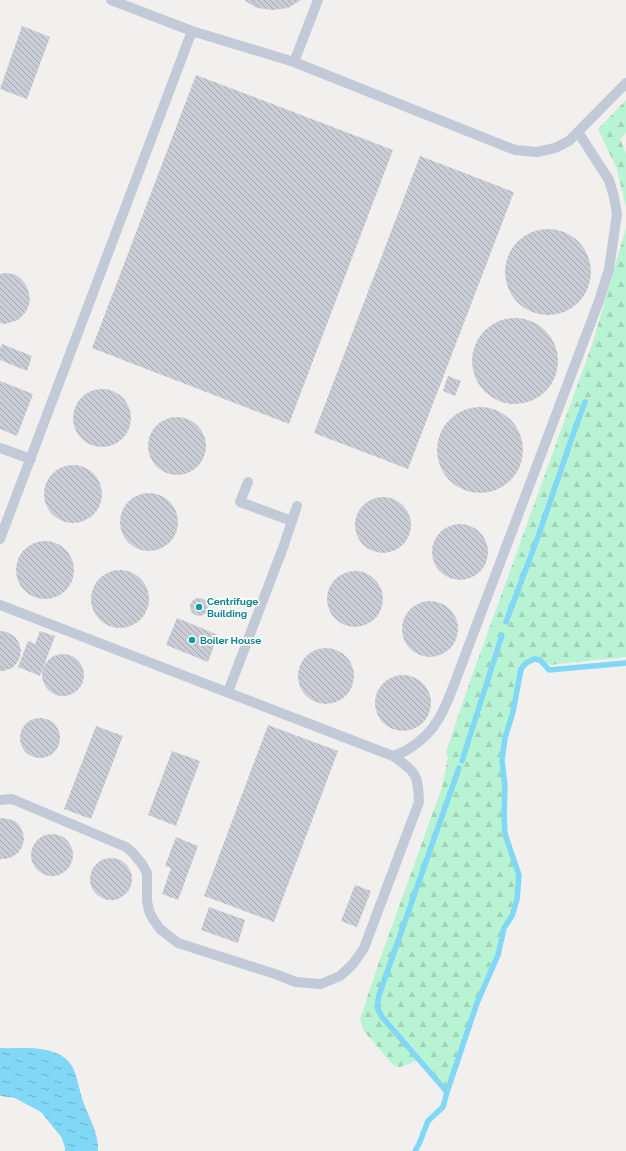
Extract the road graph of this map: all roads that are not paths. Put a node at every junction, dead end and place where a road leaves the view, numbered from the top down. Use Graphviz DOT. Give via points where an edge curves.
graph roads {
  1 [pos="111,0"];
  2 [pos="318,0"];
  3 [pos="192,31"];
  4 [pos="294,62"];
  5 [pos="626,83"];
  6 [pos="578,132"];
  7 [pos="0,448"];
  8 [pos="31,459"];
  9 [pos="248,482"];
  10 [pos="297,506"];
  11 [pos="292,521"];
  12 [pos="0,539"];
  13 [pos="0,605"];
  14 [pos="228,692"];
  15 [pos="393,756"];
  16 [pos="0,800"];
  1 -- 3 [label="lane"];
  2 -- 4 [label="lane"];
  3 -- 4 [label="lane"];
  3 -- 8 [label="lane"];
  4 -- 6 [label="lane" via="515,150 537,152 555,148 569,142"];
  5 -- 6 [label="lane"];
  6 -- 15 [label="lane" via="609,180 614,197 617,214 609,269 594,316 444,712 427,735 410,749"];
  7 -- 8 [label="lane"];
  8 -- 12 [label="lane"];
  9 -- 11 [label="lane" via="240,502"];
  10 -- 11 [label="lane"];
  11 -- 14 [label="lane"];
  13 -- 14 [label="lane"];
  14 -- 15 [label="lane"];
  15 -- 16 [label="lane" via="411,769 418,784 419,802 364,948 353,964 340,976 321,984 296,982 178,943 160,929 153,919 147,901 147,873 134,853 126,847 12,799"];
}
